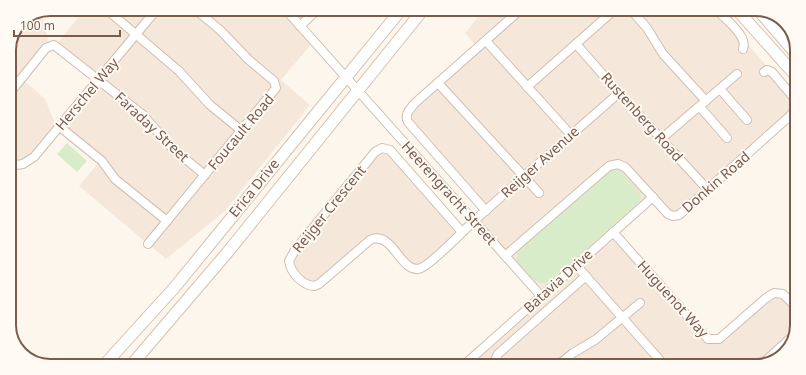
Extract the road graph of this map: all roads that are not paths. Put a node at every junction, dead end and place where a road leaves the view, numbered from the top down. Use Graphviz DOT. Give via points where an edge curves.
graph roads {
  1 [pos="114,16"];
  2 [pos="152,16"];
  3 [pos="202,16"];
  4 [pos="291,16"];
  5 [pos="311,16"];
  6 [pos="396,16"];
  7 [pos="418,16"];
  8 [pos="513,16"];
  9 [pos="608,16"];
  10 [pos="636,16"];
  11 [pos="723,16"];
  12 [pos="743,16"];
  13 [pos="765,18"];
  14 [pos="300,26"];
  15 [pos="136,35"];
  16 [pos="486,40"];
  17 [pos="576,44"];
  18 [pos="790,46"];
  19 [pos="743,49"];
  20 [pos="790,69"];
  21 [pos="764,72"];
  22 [pos="737,74"];
  23 [pos="346,77"];
  24 [pos="99,79"];
  25 [pos="438,83"];
  26 [pos="16,85"];
  27 [pos="528,87"];
  28 [pos="720,89"];
  29 [pos="357,90"];
  30 [pos="619,93"];
  31 [pos="790,93"];
  32 [pos="706,101"];
  33 [pos="700,107"];
  34 [pos="790,116"];
  35 [pos="747,120"];
  36 [pos="60,127"];
  37 [pos="242,131"];
  38 [pos="571,135"];
  39 [pos="727,138"];
  40 [pos="662,139"];
  41 [pos="16,165"];
  42 [pos="205,175"];
  43 [pos="524,177"];
  44 [pos="708,190"];
  45 [pos="539,193"];
  46 [pos="653,197"];
  47 [pos="486,211"];
  48 [pos="167,221"];
  49 [pos="474,221"];
  50 [pos="462,232"];
  51 [pos="613,232"];
  52 [pos="148,244"];
  53 [pos="505,256"];
  54 [pos="576,265"];
  55 [pos="586,276"];
  56 [pos="541,296"];
  57 [pos="790,301"];
  58 [pos="640,303"];
  59 [pos="623,317"];
  60 [pos="782,346"];
  61 [pos="773,354"];
  62 [pos="110,359"];
  63 [pos="136,359"];
  64 [pos="471,359"];
  65 [pos="496,359"];
  66 [pos="566,359"];
  67 [pos="658,359"];
  1 -- 15 [label="street"];
  2 -- 15 [label="street, Herschel Way"];
  3 -- 37 [label="street, Foucault Road" via="276,84 275,90"];
  4 -- 14 [label="street, Heerengracht Street"];
  5 -- 14 [label="street"];
  6 -- 23 [label="main road, Erica Drive"];
  7 -- 29 [label="main road, Erica Drive"];
  8 -- 16 [label="street"];
  9 -- 17 [label="street"];
  10 -- 32 [label="street" via="663,54"];
  11 -- 19 [label="street" via="742,38"];
  12 -- 20 [label="main road"];
  13 -- 18 [label="main road"];
  14 -- 23 [label="street, Heerengracht Street"];
  15 -- 24 [label="street, Herschel Way"];
  15 -- 37 [label="street" via="179,71 210,105"];
  16 -- 25 [label="street"];
  16 -- 27 [label="street"];
  17 -- 27 [label="street"];
  17 -- 30 [label="street, Rustenberg Road"];
  21 -- 31 [label="street, Donkin Road" via="772,72"];
  22 -- 28 [label="street"];
  23 -- 29 [label="street, Heerengracht Street"];
  23 -- 62 [label="main road, Erica Drive" via="163,301"];
  24 -- 26 [label="street, Faraday Street" via="58,47 51,45"];
  24 -- 36 [label="street, Herschel Way"];
  24 -- 42 [label="street, Faraday Street" via="143,115 171,147"];
  25 -- 43 [label="street"];
  25 -- 47 [label="street" via="408,112 407,120"];
  27 -- 38 [label="street"];
  28 -- 32 [label="street"];
  28 -- 35 [label="street"];
  29 -- 49 [label="street, Heerengracht Street"];
  29 -- 63 [label="main road, Erica Drive" via="227,253"];
  30 -- 38 [label="street, Reijger Avenue"];
  30 -- 40 [label="street, Rustenberg Road"];
  32 -- 33 [label="street"];
  33 -- 39 [label="street"];
  33 -- 40 [label="street"];
  34 -- 44 [label="street, Donkin Road"];
  36 -- 41 [label="street, Herschel Way" via="31,160"];
  36 -- 48 [label="street" via="102,161 115,179"];
  37 -- 42 [label="street, Foucault Road"];
  38 -- 43 [label="street, Reijger Avenue"];
  40 -- 44 [label="street, Rustenberg Road"];
  42 -- 48 [label="street, Foucault Road"];
  43 -- 45 [label="street"];
  43 -- 47 [label="street, Reijger Avenue"];
  44 -- 46 [label="street, Donkin Road" via="675,216 668,214"];
  46 -- 51 [label="street, Batavia Drive"];
  46 -- 53 [label="street, Donkin Road" via="625,167 612,164"];
  47 -- 49 [label="street, Reijger Avenue"];
  48 -- 52 [label="street, Foucault Road"];
  49 -- 50 [label="street, Reijger Avenue"];
  49 -- 53 [label="street, Heerengracht Street"];
  50 -- 50 [label="street, Reijger Crescent" via="390,150 382,148 365,164 295,250 289,261 293,271 304,283 314,286 370,240 379,238 385,241 409,267 419,269"];
  51 -- 54 [label="street, Batavia Drive"];
  51 -- 57 [label="street, Huguenot Way" via="708,339 719,339 774,293 783,294"];
  53 -- 56 [label="street, Heerengracht Street"];
  54 -- 55 [label="street"];
  54 -- 56 [label="street, Batavia Drive"];
  55 -- 59 [label="street"];
  55 -- 65 [label="street, Batavia Drive"];
  56 -- 64 [label="street, Batavia Drive"];
  58 -- 59 [label="street"];
  59 -- 66 [label="street" via="595,340"];
  59 -- 67 [label="street"];
  60 -- 61 [label="street"];
}
